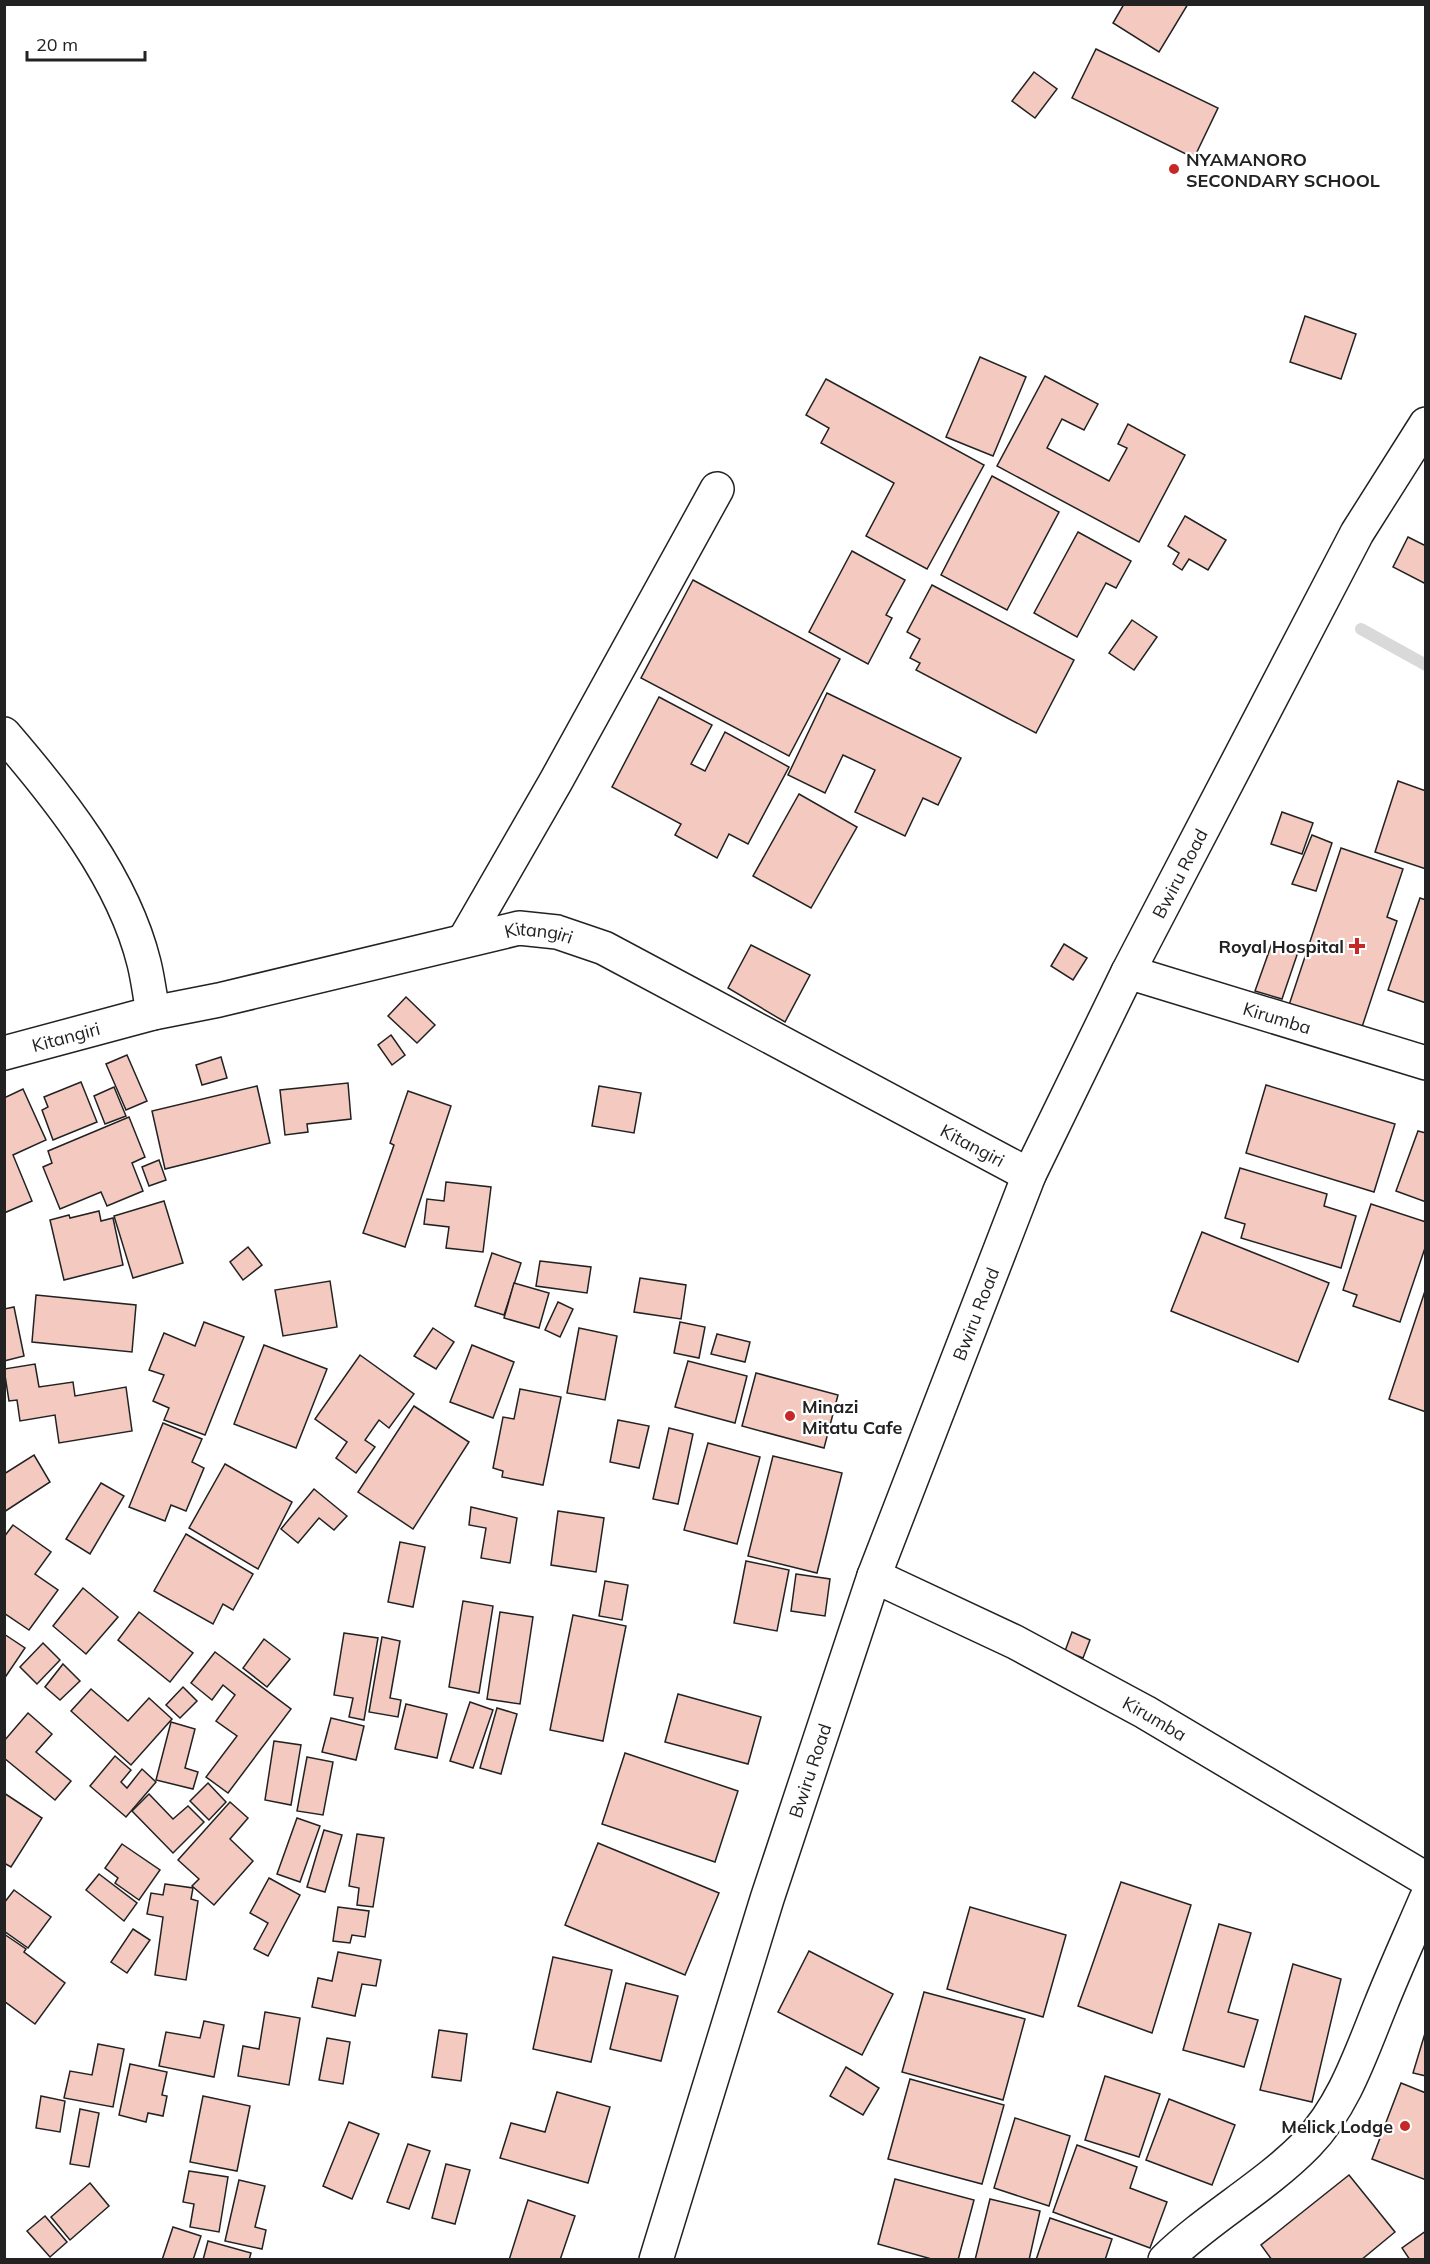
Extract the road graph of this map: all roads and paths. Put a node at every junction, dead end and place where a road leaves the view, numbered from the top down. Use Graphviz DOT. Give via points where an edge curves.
graph roads {
  1 [pos="1425,424"];
  2 [pos="717,489"];
  3 [pos="4,734"];
  4 [pos="465,939"];
  5 [pos="1128,972"];
  6 [pos="153,1013"];
  7 [pos="4,1053"];
  8 [pos="1425,1063"];
  9 [pos="1029,1175"];
  10 [pos="874,1576"];
  11 [pos="1425,1879"];
  12 [pos="1425,1899"];
  13 [pos="656,2259"];
  14 [pos="1165,2259"];
  1 -- 5 [label="street, Bwiru Road" via="1357,533"];
  2 -- 4 [label="street"];
  3 -- 6 [label="street" via="48,784 92,849 123,908 144,962"];
  4 -- 6 [label="street, Kitangiri"];
  4 -- 9 [label="street, Kitangiri" via="519,928 557,932 604,948"];
  5 -- 8 [label="street, Kirumba"];
  5 -- 9 [label="street, Bwiru Road"];
  6 -- 7 [label="street, Kitangiri"];
  9 -- 10 [label="street, Bwiru Road"];
  10 -- 11 [label="street, Kirumba" via="1015,1642 1145,1712"];
  10 -- 13 [label="street, Bwiru Road" via="767,1899"];
  12 -- 14 [label="street" via="1353,2073 1331,2115 1277,2171 1188,2237"];
}
